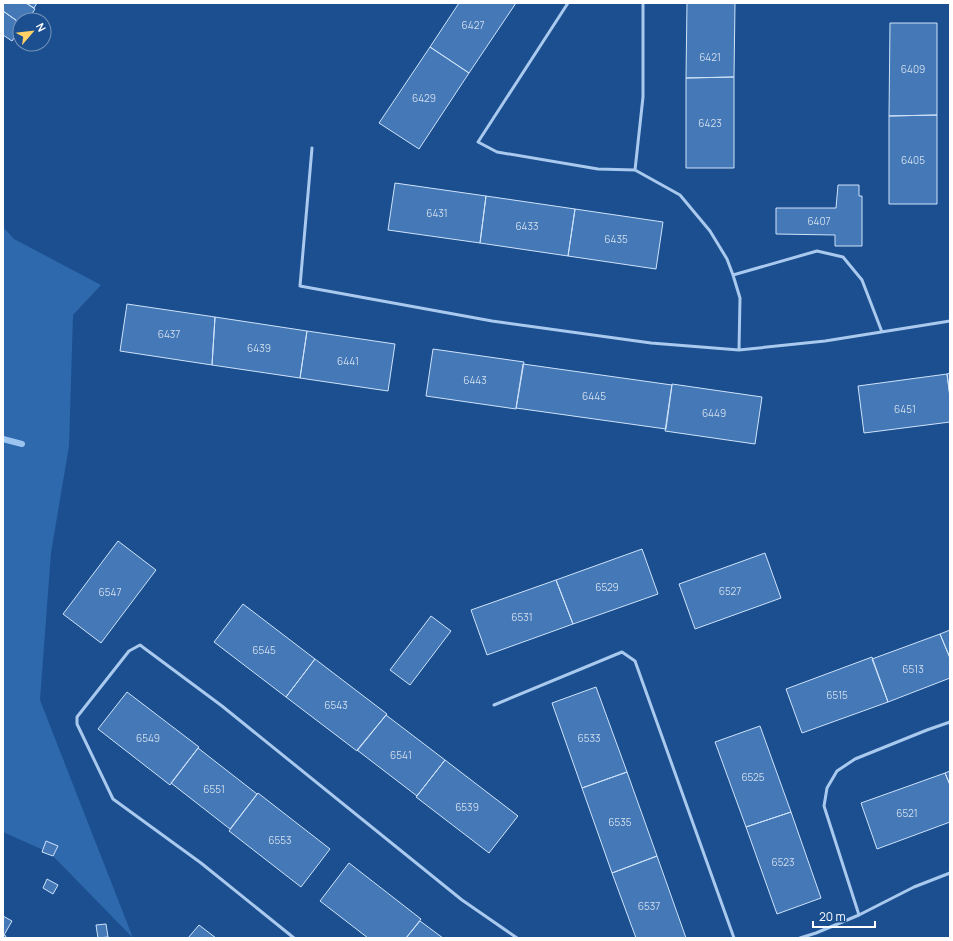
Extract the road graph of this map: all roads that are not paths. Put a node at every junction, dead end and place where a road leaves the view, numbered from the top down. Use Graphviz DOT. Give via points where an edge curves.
graph roads {
  1 [pos="568,3"];
  2 [pos="643,3"];
  3 [pos="312,148"];
  4 [pos="635,170"];
  5 [pos="733,275"];
  6 [pos="950,321"];
  7 [pos="882,332"];
  8 [pos="739,350"];
  9 [pos="494,705"];
  10 [pos="950,722"];
  11 [pos="950,873"];
  12 [pos="859,915"];
  13 [pos="294,938"];
  14 [pos="517,938"];
  15 [pos="734,938"];
  16 [pos="800,938"];
  1 -- 4 [label="lane" via="478,142 497,152 598,169"];
  2 -- 4 [label="lane" via="643,97"];
  3 -- 8 [label="lane" via="300,286 492,321 650,343"];
  4 -- 5 [label="lane" via="680,195 710,231 727,259"];
  5 -- 7 [label="lane" via="817,252 842,257 862,280"];
  5 -- 8 [label="lane" via="740,298"];
  6 -- 7 [label="lane"];
  7 -- 8 [label="lane"];
  9 -- 15 [label="lane" via="622,652 636,661"];
  10 -- 12 [label="lane" via="855,759 837,771 827,788 824,806"];
  11 -- 12 [label="lane" via="914,887"];
  12 -- 16 [label="lane"];
  13 -- 14 [label="lane" via="201,863 113,799 77,724 77,717 129,651 140,645 155,656 222,706 462,900"];
}
